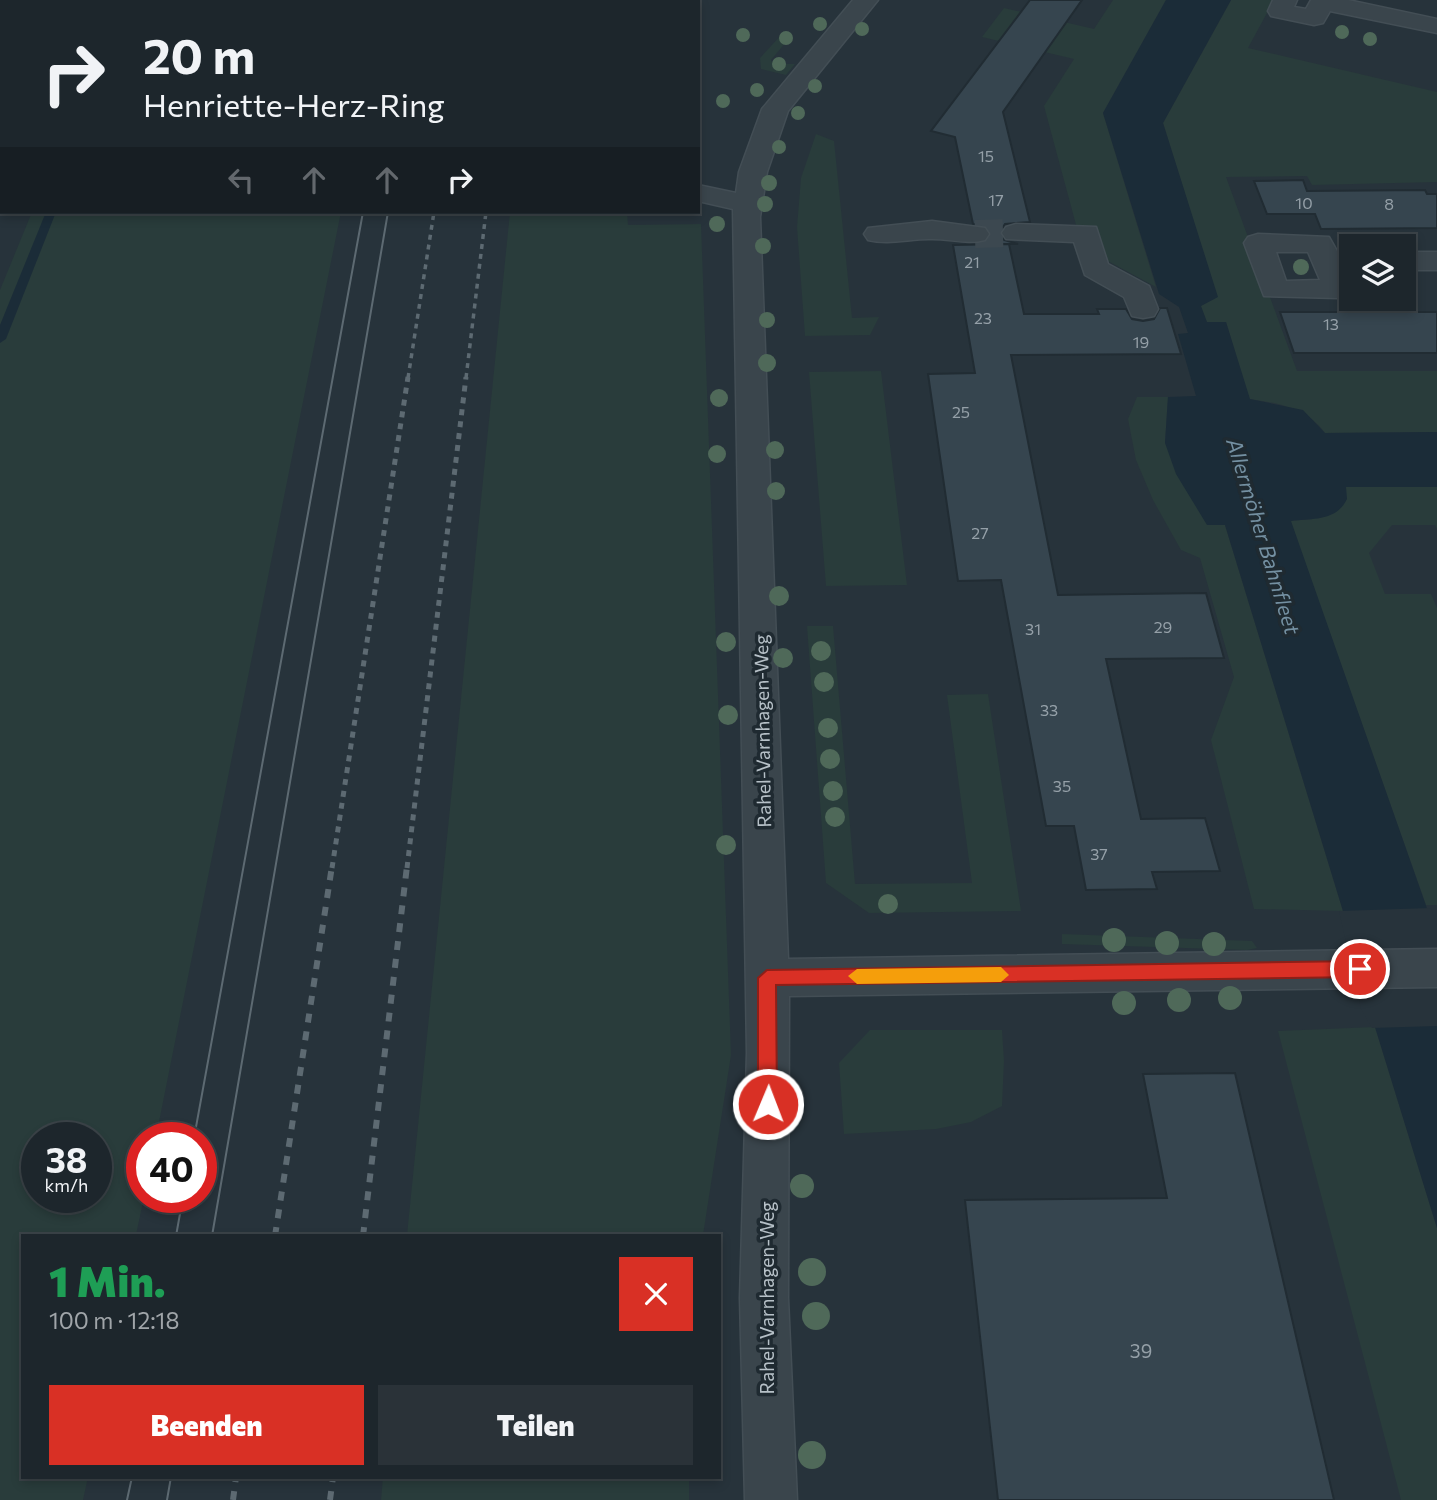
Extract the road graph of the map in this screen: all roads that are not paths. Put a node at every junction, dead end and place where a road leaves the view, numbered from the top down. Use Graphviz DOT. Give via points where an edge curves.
graph roads {
  1 [pos="866,0"];
  2 [pos="1280,9"];
  3 [pos="1322,11"];
  4 [pos="1437,26"];
  5 [pos="700,193"];
  6 [pos="747,204"];
  7 [pos="1016,233"];
  8 [pos="878,234"];
  9 [pos="975,234"];
  10 [pos="1416,261"];
  11 [pos="1437,261"];
  12 [pos="1334,264"];
  13 [pos="1143,309"];
  14 [pos="1437,968"];
  15 [pos="767,978"];
  16 [pos="771,1500"];
  1 -- 6 [label="street, Rahel-Varnhagen-Weg" via="775,109 752,172"];
  2 -- 3 [label="street"];
  3 -- 4 [label="street"];
  5 -- 6 [label="street"];
  6 -- 15 [label="street, Rahel-Varnhagen-Weg"];
  7 -- 13 [label="street" via="1086,233 1095,269 1138,292"];
  8 -- 9 [label="street" via="932,230"];
  10 -- 11 [label="street"];
  12 -- 12 [label="street" via="1253,241 1272,293"];
  14 -- 15 [label="street"];
  15 -- 16 [label="street, Rahel-Varnhagen-Weg" via="764,1298"];
}
